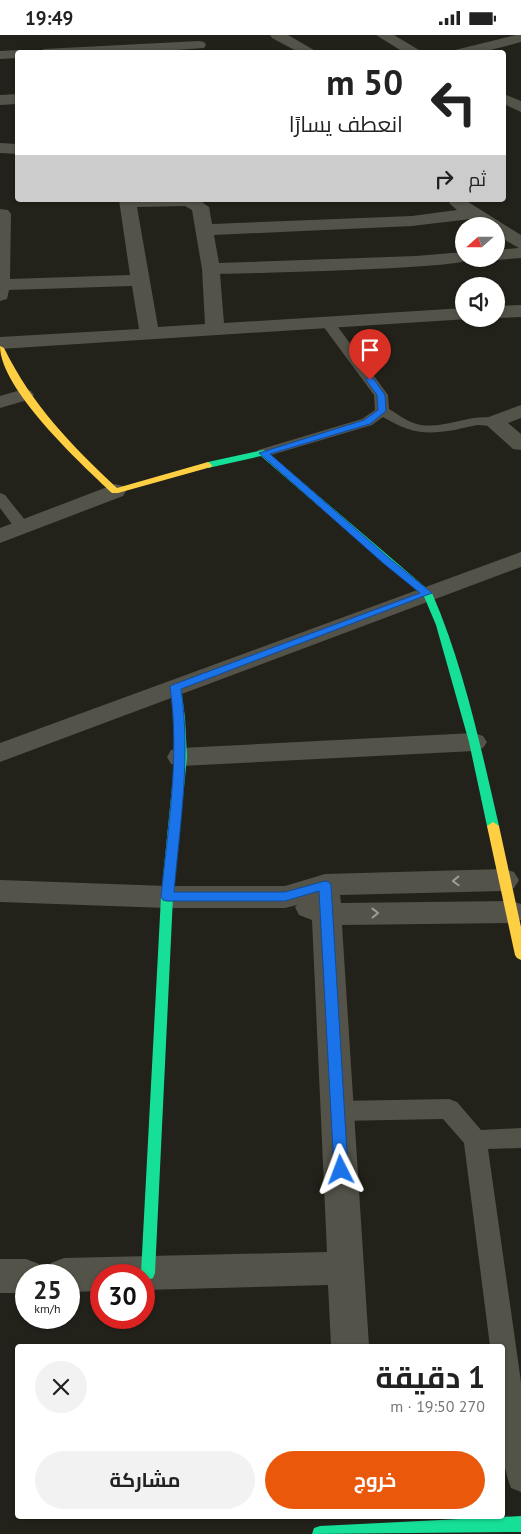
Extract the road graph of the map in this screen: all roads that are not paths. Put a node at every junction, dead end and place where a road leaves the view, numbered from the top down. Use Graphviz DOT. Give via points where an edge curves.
graph roads {
  1 [pos="184,35"];
  2 [pos="278,35"];
  3 [pos="382,35"];
  4 [pos="521,39"];
  5 [pos="205,49"];
  6 [pos="165,50"];
  7 [pos="306,50"];
  8 [pos="410,50"];
  9 [pos="473,50"];
  10 [pos="15,54"];
  11 [pos="0,55"];
  12 [pos="15,99"];
  13 [pos="506,99"];
  14 [pos="0,100"];
  15 [pos="521,107"];
  16 [pos="0,148"];
  17 [pos="15,149"];
  18 [pos="128,202"];
  19 [pos="190,202"];
  20 [pos="457,202"];
  21 [pos="474,213"];
  22 [pos="2,214"];
  23 [pos="480,217"];
  24 [pos="203,230"];
  25 [pos="505,233"];
  26 [pos="521,243"];
  27 [pos="521,253"];
  28 [pos="505,254"];
  29 [pos="455,258"];
  30 [pos="211,269"];
  31 [pos="140,280"];
  32 [pos="0,285"];
  33 [pos="0,295"];
  34 [pos="521,311"];
  35 [pos="505,312"];
  36 [pos="455,315"];
  37 [pos="327,322"];
  38 [pos="216,329"];
  39 [pos="149,333"];
  40 [pos="0,343"];
  41 [pos="0,348"];
  42 [pos="24,395"];
  43 [pos="0,402"];
  44 [pos="382,411"];
  45 [pos="521,411"];
  46 [pos="493,423"];
  47 [pos="521,444"];
  48 [pos="263,453"];
  49 [pos="115,491"];
  50 [pos="0,498"];
  51 [pos="23,528"];
  52 [pos="0,536"];
  53 [pos="521,559"];
  54 [pos="427,593"];
  55 [pos="176,687"];
  56 [pos="474,742"];
  57 [pos="0,753"];
  58 [pos="181,757"];
  59 [pos="504,880"];
  60 [pos="0,891"];
  61 [pos="167,897"];
  62 [pos="326,899"];
  63 [pos="512,912"];
  64 [pos="521,955"];
  65 [pos="338,1111"];
  66 [pos="521,1138"];
  67 [pos="475,1140"];
  68 [pos="148,1264"];
  69 [pos="346,1268"];
  70 [pos="155,1273"];
  71 [pos="15,1276"];
  72 [pos="0,1277"];
  73 [pos="350,1344"];
  74 [pos="503,1344"];
  75 [pos="505,1360"];
  76 [pos="521,1478"];
  77 [pos="360,1524"];
  78 [pos="521,1525"];
  79 [pos="320,1534"];
  1 -- 5 [label="street"];
  2 -- 7 [label="street"];
  3 -- 8 [label="street"];
  4 -- 9 [label="street"];
  5 -- 6 [label="street"];
  10 -- 11 [label="street"];
  12 -- 14 [label="street"];
  13 -- 15 [label="street"];
  16 -- 17 [label="street"];
  18 -- 31 [label="street"];
  19 -- 24 [label="street" via="200,207"];
  20 -- 21 [label="street"];
  21 -- 23 [label="street"];
  21 -- 24 [label="street" via="412,221"];
  22 -- 32 [label="street"];
  24 -- 30 [label="street"];
  25 -- 26 [label="street"];
  27 -- 28 [label="street"];
  29 -- 30 [label="street"];
  30 -- 38 [label="street"];
  31 -- 32 [label="street"];
  31 -- 39 [label="street"];
  32 -- 33 [label="street"];
  34 -- 35 [label="street"];
  36 -- 37 [label="street"];
  37 -- 38 [label="street"];
  37 -- 44 [label="lane" via="381,395"];
  38 -- 39 [label="street"];
  39 -- 40 [label="street"];
  41 -- 42 [label="street"];
  42 -- 43 [label="street"];
  42 -- 49 [label="street" via="69,447"];
  44 -- 46 [label="lane" via="420,429 478,421"];
  44 -- 48 [label="lane" via="367,422"];
  45 -- 46 [label="street"];
  46 -- 47 [label="street"];
  48 -- 49 [label="street"];
  48 -- 54 [label="street"];
  49 -- 51 [label="street"];
  50 -- 51 [label="lane"];
  51 -- 52 [label="street"];
  53 -- 54 [label="street"];
  54 -- 55 [label="street"];
  54 -- 56 [label="street" via="441,625"];
  55 -- 57 [label="street"];
  55 -- 58 [label="street"];
  56 -- 58 [label="street"];
  56 -- 59 [label="street"];
  58 -- 61 [label="street"];
  59 -- 62 [label="street, one-way"];
  59 -- 63 [label="street"];
  60 -- 61 [label="street"];
  61 -- 62 [label="street"];
  61 -- 68 [label="street"];
  62 -- 63 [label="street, one-way"];
  62 -- 65 [label="street"];
  63 -- 64 [label="street"];
  65 -- 67 [label="lane" via="449,1109"];
  65 -- 69 [label="street"];
  66 -- 67 [label="lane"];
  67 -- 74 [label="lane"];
  69 -- 70 [label="street"];
  69 -- 73 [label="street"];
  71 -- 72 [label="street"];
  75 -- 76 [label="lane"];
  77 -- 78 [label="street"];
  77 -- 79 [label="street"];
}
